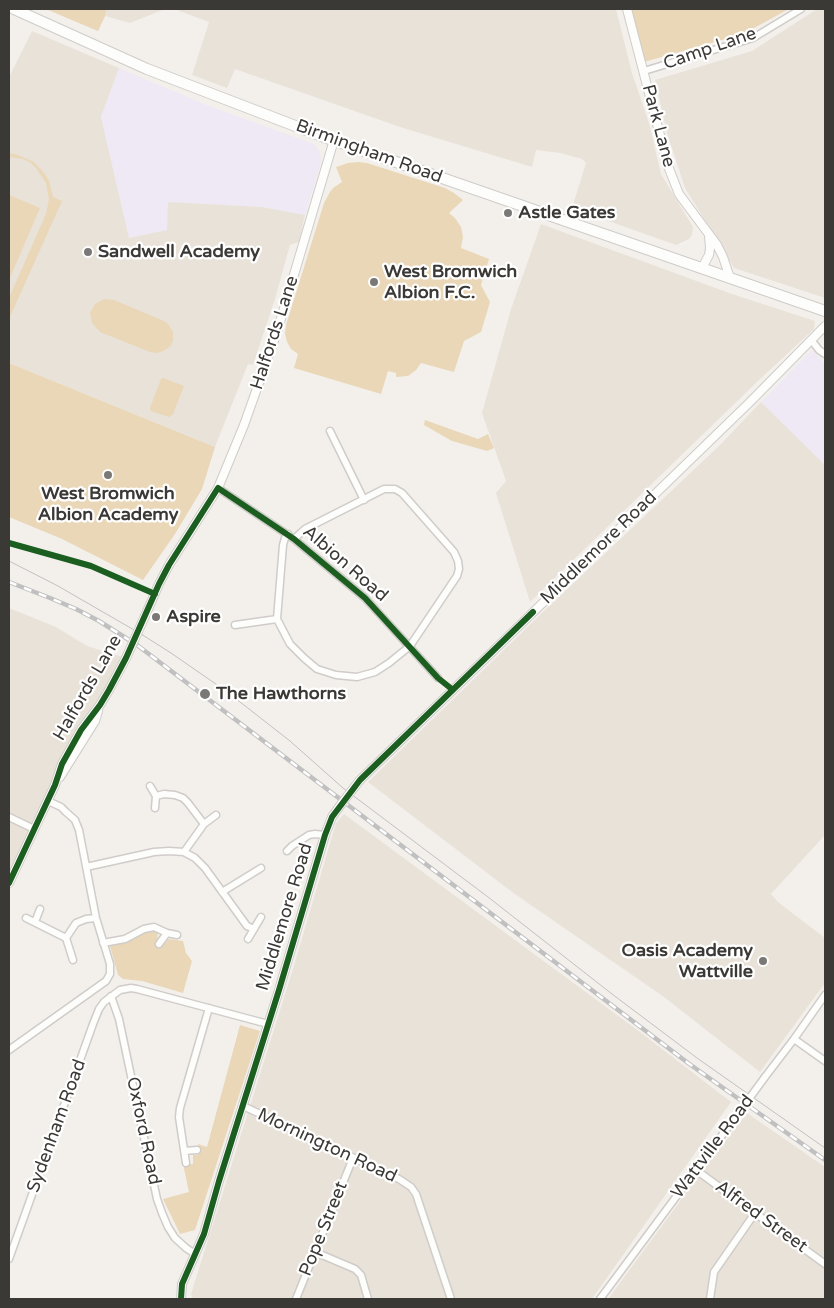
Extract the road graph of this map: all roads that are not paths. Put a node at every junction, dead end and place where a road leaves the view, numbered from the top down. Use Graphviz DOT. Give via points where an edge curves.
graph roads {
  1 [pos="14,9"];
  2 [pos="627,9"];
  3 [pos="801,9"];
  4 [pos="644,71"];
  5 [pos="334,140"];
  6 [pos="708,234"];
  7 [pos="702,268"];
  8 [pos="730,278"];
  9 [pos="825,312"];
  10 [pos="825,326"];
  11 [pos="812,340"];
  12 [pos="825,354"];
  13 [pos="330,431"];
  14 [pos="218,488"];
  15 [pos="364,500"];
  16 [pos="288,534"];
  17 [pos="294,539"];
  18 [pos="277,619"];
  19 [pos="235,625"];
  20 [pos="410,646"];
  21 [pos="438,678"];
  22 [pos="150,786"];
  23 [pos="156,796"];
  24 [pos="48,801"];
  25 [pos="155,808"];
  26 [pos="216,815"];
  27 [pos="9,817"];
  28 [pos="204,824"];
  29 [pos="34,829"];
  30 [pos="325,835"];
  31 [pos="287,851"];
  32 [pos="184,852"];
  33 [pos="86,868"];
  34 [pos="261,868"];
  35 [pos="9,884"];
  36 [pos="222,892"];
  37 [pos="40,910"];
  38 [pos="261,917"];
  39 [pos="26,918"];
  40 [pos="96,918"];
  41 [pos="35,922"];
  42 [pos="254,929"];
  43 [pos="167,932"];
  44 [pos="177,935"];
  45 [pos="66,938"];
  46 [pos="248,940"];
  47 [pos="103,943"];
  48 [pos="159,944"];
  49 [pos="73,960"];
  50 [pos="825,995"];
  51 [pos="111,996"];
  52 [pos="209,1008"];
  53 [pos="268,1024"];
  54 [pos="794,1039"];
  55 [pos="9,1050"];
  56 [pos="825,1061"];
  57 [pos="243,1106"];
  58 [pos="197,1150"];
  59 [pos="184,1151"];
  60 [pos="353,1158"];
  61 [pos="186,1163"];
  62 [pos="696,1170"];
  63 [pos="755,1213"];
  64 [pos="315,1252"];
  65 [pos="195,1254"];
  66 [pos="9,1259"];
  67 [pos="825,1264"];
  68 [pos="182,1299"];
  69 [pos="296,1299"];
  70 [pos="368,1299"];
  71 [pos="451,1299"];
  72 [pos="600,1299"];
  73 [pos="710,1299"];
  1 -- 5 [label="highway, Birmingham Road" via="147,69"];
  2 -- 4 [label="street, Park Lane"];
  3 -- 4 [label="street, Camp Lane" via="753,38"];
  4 -- 6 [label="street, Park Lane" via="668,166 679,194"];
  5 -- 7 [label="highway, Birmingham Road"];
  5 -- 14 [label="street, Halfords Lane" via="265,368"];
  6 -- 7 [label="street" via="709,255"];
  6 -- 8 [label="street, Park Lane" via="723,256"];
  7 -- 8 [label="highway, Birmingham Road"];
  8 -- 9 [label="highway, Birmingham Road"];
  10 -- 11 [label="street, Middlemore Road"];
  11 -- 12 [label="street"];
  11 -- 30 [label="street, Middlemore Road, bridge" via="360,780 332,817"];
  13 -- 15 [label="street"];
  14 -- 16 [label="street, Albion Road"];
  14 -- 24 [label="street, Halfords Lane, bridge" via="169,565 126,658 62,764"];
  15 -- 17 [label="street" via="305,529"];
  15 -- 20 [label="street" via="384,489 402,493 454,552 458,561 457,576"];
  16 -- 17 [label="street, Albion Road"];
  16 -- 18 [label="street" via="283,545"];
  17 -- 20 [label="street, Albion Road" via="365,598"];
  18 -- 19 [label="street"];
  18 -- 20 [label="street" via="290,644 304,658 317,669 336,675 357,676 375,672"];
  20 -- 21 [label="street, Albion Road"];
  22 -- 23 [label="street"];
  23 -- 25 [label="street"];
  23 -- 28 [label="street" via="175,794 183,798"];
  24 -- 29 [label="street, Halfords Lane"];
  24 -- 33 [label="street" via="75,820"];
  26 -- 28 [label="street"];
  27 -- 29 [label="street"];
  28 -- 32 [label="street"];
  29 -- 35 [label="street, Halfords Lane"];
  30 -- 31 [label="street" via="309,835"];
  30 -- 53 [label="street, Middlemore Road"];
  32 -- 33 [label="street" via="154,852"];
  32 -- 36 [label="street" via="205,868"];
  33 -- 40 [label="street"];
  34 -- 36 [label="street"];
  36 -- 42 [label="street" via="248,926"];
  37 -- 41 [label="street"];
  38 -- 42 [label="street"];
  39 -- 41 [label="street"];
  40 -- 45 [label="street" via="76,923"];
  40 -- 47 [label="street"];
  41 -- 45 [label="street"];
  42 -- 46 [label="street"];
  43 -- 44 [label="street"];
  43 -- 47 [label="street" via="154,927 125,939"];
  43 -- 48 [label="street"];
  45 -- 49 [label="street"];
  47 -- 55 [label="street" via="110,964 106,981"];
  50 -- 54 [label="street, Wattville Road"];
  51 -- 52 [label="street" via="131,988"];
  51 -- 65 [label="street, Oxford Road" via="119,1019 157,1199 175,1238"];
  51 -- 66 [label="street, Sydenham Road" via="104,1002 93,1024"];
  52 -- 53 [label="street"];
  52 -- 59 [label="street" via="180,1108"];
  53 -- 57 [label="street, Middlemore Road"];
  54 -- 56 [label="street"];
  54 -- 62 [label="street, Wattville Road, bridge"];
  57 -- 60 [label="street, Mornington Road"];
  57 -- 65 [label="street, Middlemore Road"];
  58 -- 59 [label="street"];
  59 -- 61 [label="street"];
  60 -- 64 [label="street, Pope Street"];
  60 -- 71 [label="street, Mornington Road" via="412,1187"];
  62 -- 63 [label="street, Alfred Street"];
  62 -- 72 [label="street, Wattville Road"];
  63 -- 67 [label="street, Alfred Street"];
  63 -- 73 [label="street" via="714,1272"];
  64 -- 69 [label="street, Pope Street"];
  64 -- 70 [label="street" via="355,1269 361,1275"];
  65 -- 68 [label="street, Middlemore Road" via="182,1284"];
}
